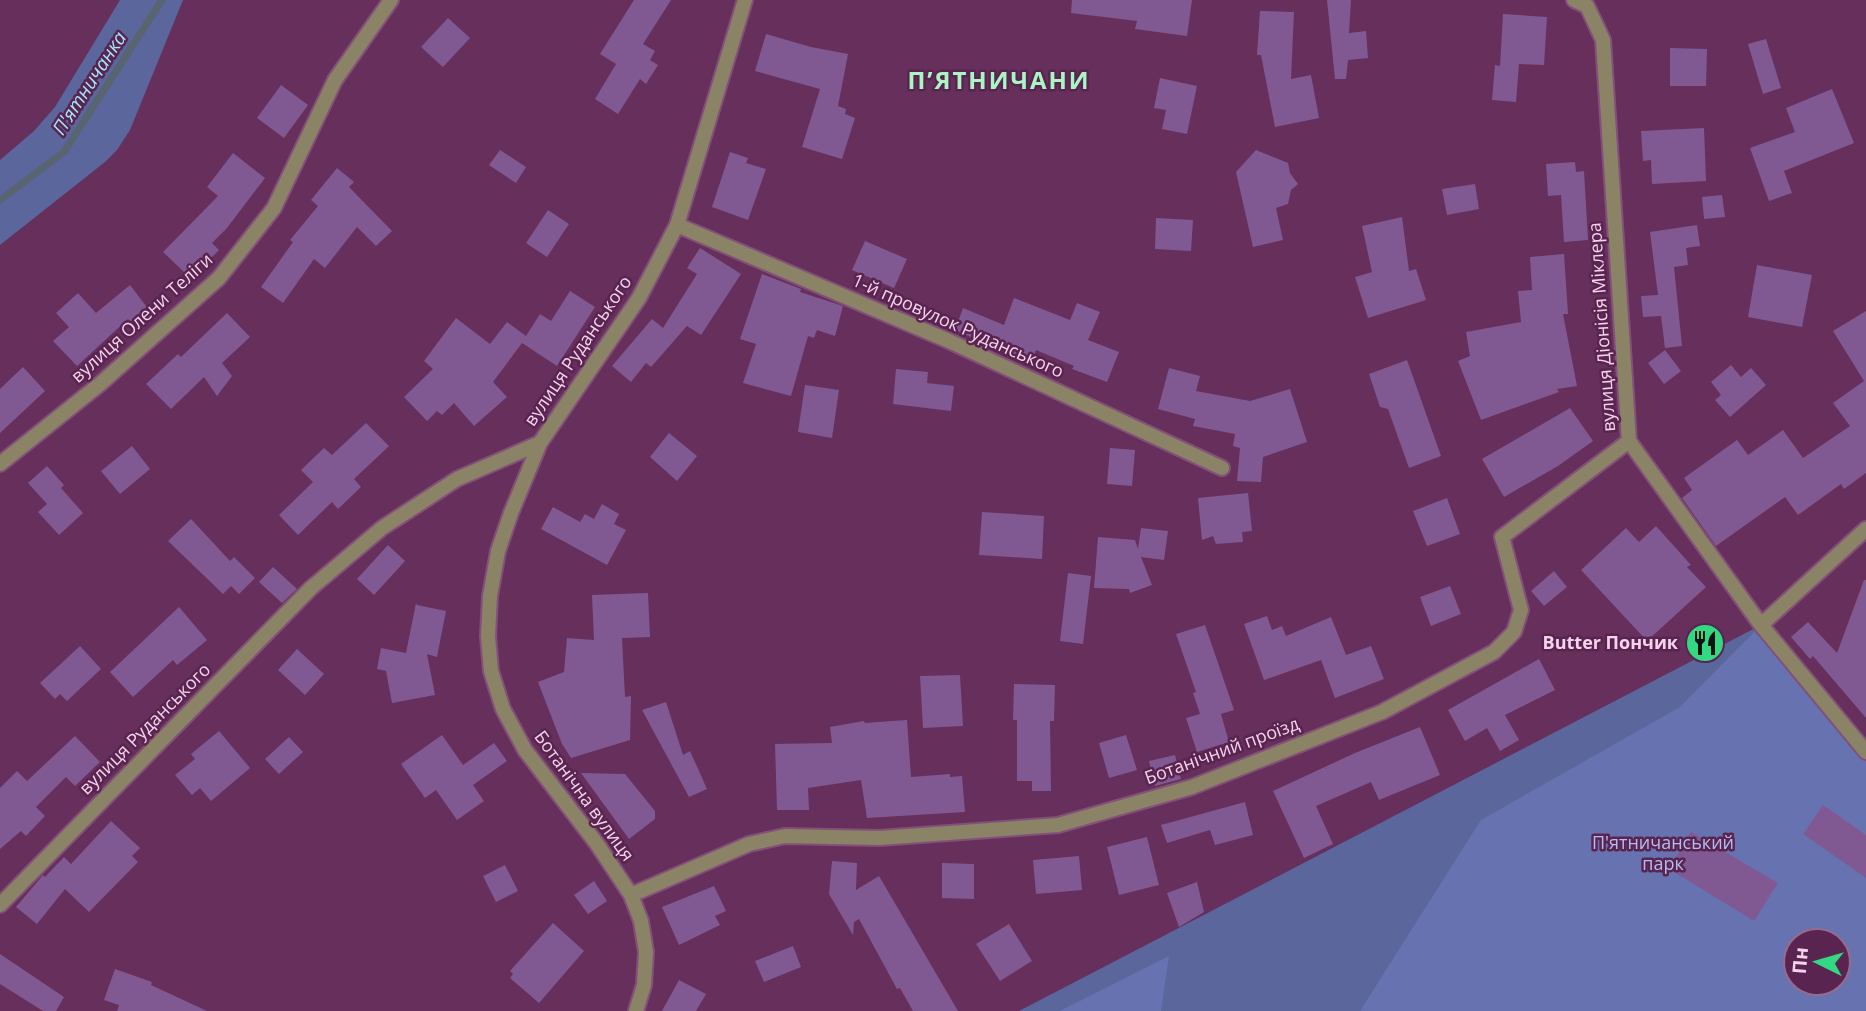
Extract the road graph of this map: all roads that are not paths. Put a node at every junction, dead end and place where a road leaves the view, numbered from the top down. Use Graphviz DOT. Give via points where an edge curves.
graph roads {
  1 [pos="391,0"];
  2 [pos="745,0"];
  3 [pos="1574,0"];
  4 [pos="677,225"];
  5 [pos="1629,442"];
  6 [pos="540,443"];
  7 [pos="0,464"];
  8 [pos="1222,468"];
  9 [pos="1866,529"];
  10 [pos="1760,625"];
  11 [pos="1866,752"];
  12 [pos="631,895"];
  13 [pos="0,905"];
  14 [pos="636,1011"];
  1 -- 7 [label="street, вулиця Олени Теліги" via="335,80 274,208 219,278 100,384"];
  2 -- 4 [label="street, вулиця Руданського"];
  3 -- 5 [label="street, вулиця Діонісія Міклера" via="1587,6 1603,40"];
  4 -- 6 [label="street, вулиця Руданського" via="639,298"];
  4 -- 8 [label="street, 1-й провулок Руданського" via="949,341"];
  5 -- 10 [label="street, вулиця Діонісія Міклера"];
  5 -- 12 [label="street, Ботанічний проїзд" via="1502,537 1521,610 1514,632 1494,652 1382,712 1192,786 1058,825 879,838 785,836 749,844"];
  6 -- 12 [label="street, Ботанічна вулиця" via="498,551 489,610 492,671 503,709 526,750"];
  6 -- 13 [label="street, вулиця Руданського" via="457,479 382,528 311,587"];
  9 -- 10 [label="street"];
  10 -- 11 [label="street, вулиця Діонісія Міклера"];
  12 -- 14 [label="street, Ботанічна вулиця" via="646,952 644,985"];
}
